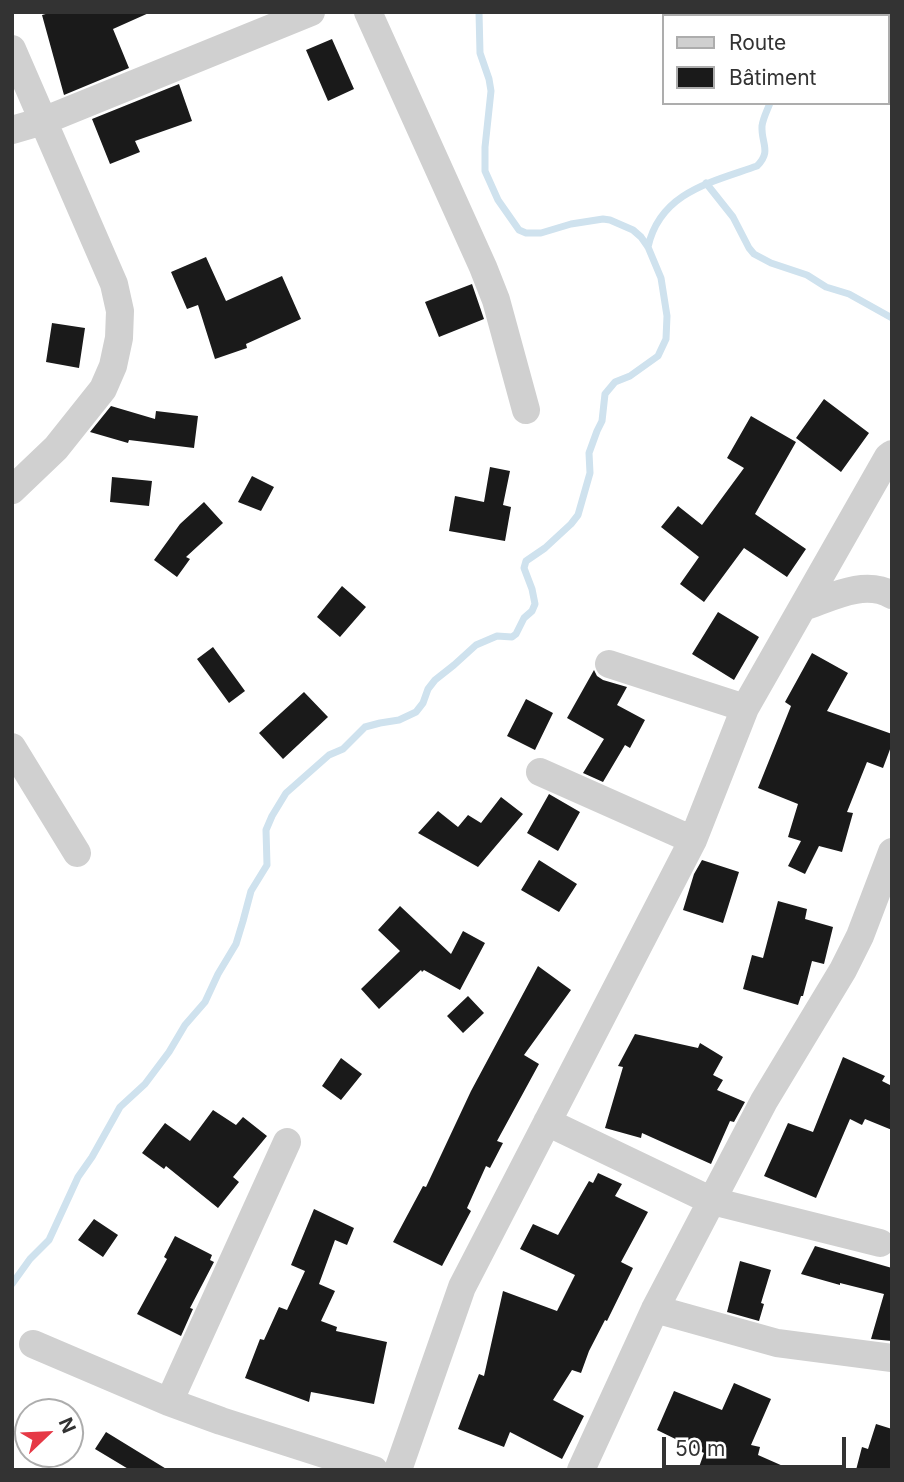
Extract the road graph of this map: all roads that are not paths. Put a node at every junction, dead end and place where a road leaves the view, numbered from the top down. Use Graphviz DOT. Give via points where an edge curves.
graph roads {
  1 [pos="311,12"];
  2 [pos="368,12"];
  3 [pos="12,48"];
  4 [pos="43,121"];
  5 [pos="12,130"];
  6 [pos="526,410"];
  7 [pos="892,454"];
  8 [pos="12,490"];
  9 [pos="892,595"];
  10 [pos="803,607"];
  11 [pos="609,664"];
  12 [pos="745,708"];
  13 [pos="12,747"];
  14 [pos="540,772"];
  15 [pos="693,840"];
  16 [pos="892,852"];
  17 [pos="77,853"];
  18 [pos="547,1122"];
  19 [pos="287,1142"];
  20 [pos="712,1201"];
  21 [pos="880,1243"];
  22 [pos="655,1309"];
  23 [pos="33,1345"];
  24 [pos="892,1358"];
  25 [pos="169,1402"];
  26 [pos="374,1470"];
  27 [pos="398,1470"];
  28 [pos="581,1470"];
  1 -- 4 [label="street"];
  2 -- 6 [label="street" via="483,267"];
  3 -- 4 [label="street"];
  4 -- 5 [label="street"];
  4 -- 8 [label="street" via="114,284 119,338 103,389 56,448"];
  7 -- 10 [label="street"];
  9 -- 10 [label="street" via="855,590"];
  10 -- 12 [label="street"];
  11 -- 12 [label="street"];
  12 -- 15 [label="street"];
  13 -- 17 [label="street"];
  14 -- 15 [label="street"];
  15 -- 18 [label="street"];
  16 -- 20 [label="street" via="849,959 764,1101"];
  18 -- 20 [label="street"];
  18 -- 27 [label="street" via="462,1287"];
  19 -- 25 [label="street"];
  20 -- 21 [label="street"];
  20 -- 22 [label="street"];
  22 -- 24 [label="street" via="778,1342"];
  22 -- 28 [label="street"];
  23 -- 25 [label="street"];
  25 -- 26 [label="street"];
}
